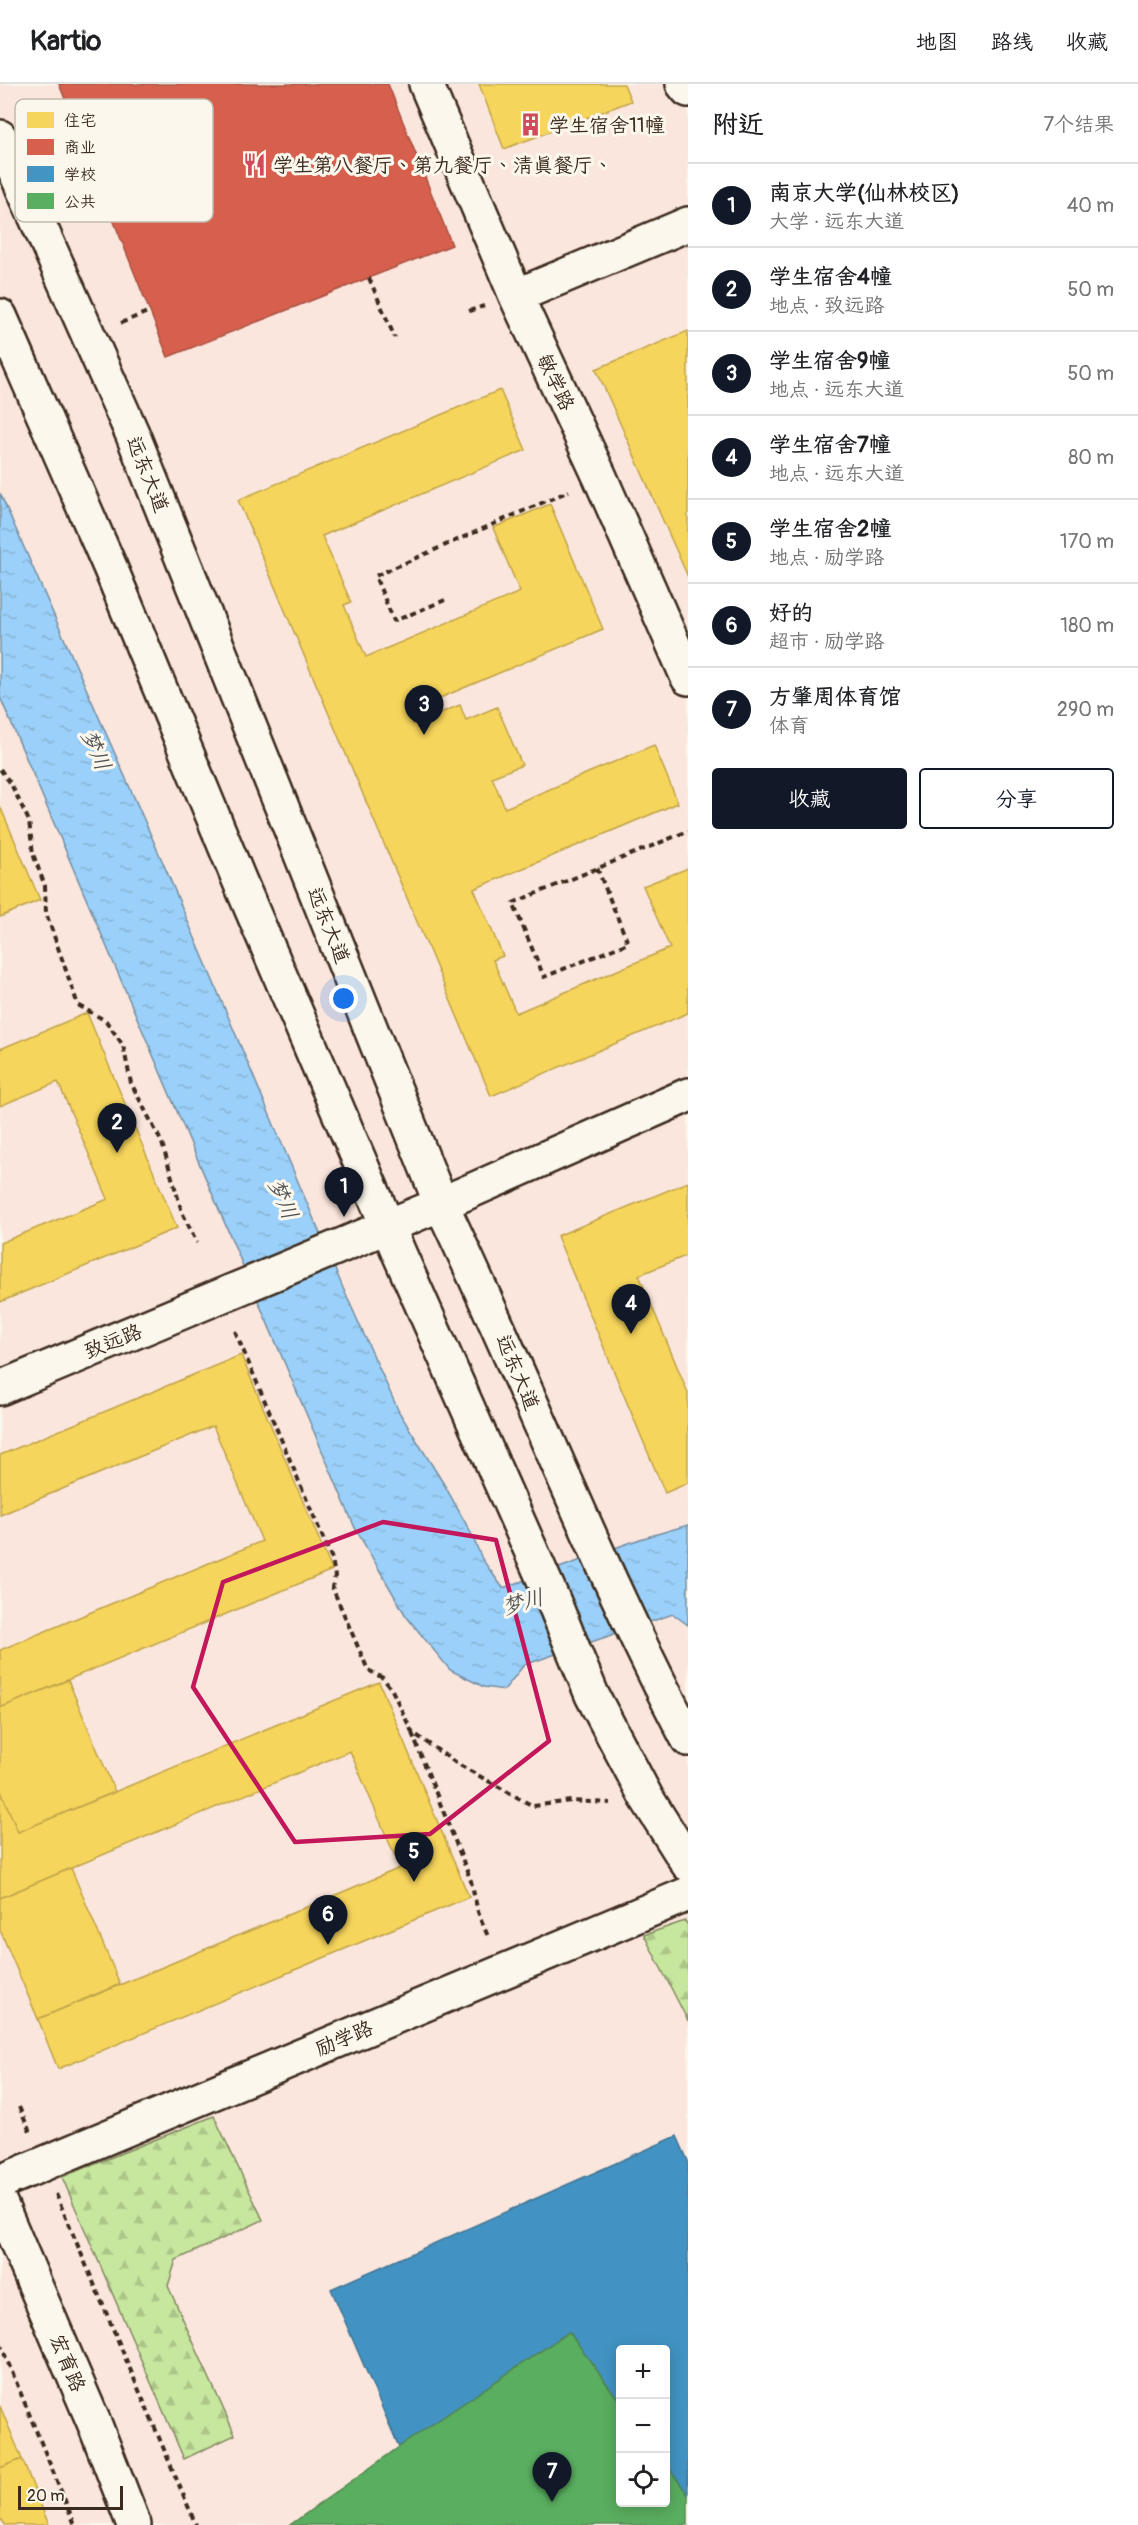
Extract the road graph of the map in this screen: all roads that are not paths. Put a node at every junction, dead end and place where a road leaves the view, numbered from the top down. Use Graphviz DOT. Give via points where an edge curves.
graph roads {
  1 [pos="426,84"];
  2 [pos="683,84"];
  3 [pos="688,90"];
  4 [pos="0,137"];
  5 [pos="15,171"];
  6 [pos="38,222"];
  7 [pos="688,224"];
  8 [pos="516,296"];
  9 [pos="0,316"];
  10 [pos="688,678"];
  11 [pos="688,1095"];
  12 [pos="441,1204"];
  13 [pos="387,1225"];
  14 [pos="0,1388"];
  15 [pos="688,1739"];
  16 [pos="688,1864"];
  17 [pos="688,1894"];
  18 [pos="0,2182"];
  19 [pos="0,2203"];
  20 [pos="134,2525"];
  1 -- 8 [label="street, 敏学路"];
  2 -- 3 [label="street"];
  4 -- 5 [label="street, 远东大道"];
  6 -- 12 [label="street, 远东大道" via="132,433"];
  7 -- 8 [label="street"];
  8 -- 10 [label="street, 敏学路"];
  9 -- 13 [label="street"];
  11 -- 12 [label="street, 致远路"];
  12 -- 13 [label="street, 致远路"];
  12 -- 15 [label="street, 远东大道" via="587,1533"];
  13 -- 14 [label="street, 致远路"];
  13 -- 16 [label="street" via="592,1695 646,1797"];
  17 -- 18 [label="street, 励学路"];
  19 -- 20 [label="street, 宏育路"];
}
